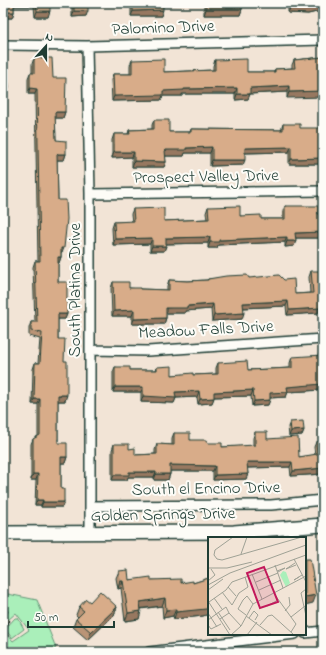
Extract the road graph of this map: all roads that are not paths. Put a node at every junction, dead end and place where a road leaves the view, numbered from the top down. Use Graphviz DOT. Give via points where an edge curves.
graph roads {
  1 [pos="323,40"];
  2 [pos="3,45"];
  3 [pos="87,46"];
  4 [pos="323,191"];
  5 [pos="90,194"];
  6 [pos="323,339"];
  7 [pos="91,350"];
  8 [pos="323,500"];
  9 [pos="90,506"];
  10 [pos="323,525"];
  11 [pos="3,533"];
  12 [pos="90,534"];
  13 [pos="323,631"];
  14 [pos="306,633"];
  15 [pos="287,635"];
  16 [pos="149,652"];
  1 -- 3 [label="street, Palomino Drive"];
  2 -- 3 [label="street, Palomino Drive"];
  3 -- 5 [label="street, South Platina Drive"];
  4 -- 5 [label="street, Prospect Valley Drive"];
  5 -- 7 [label="street, South Platina Drive"];
  6 -- 7 [label="street, Meadow Falls Drive" via="148,351"];
  7 -- 9 [label="street, South Platina Drive"];
  8 -- 9 [label="street, South el Encino Drive" via="271,505"];
  9 -- 12 [label="street, South Platina Drive"];
  10 -- 12 [label="main road, Golden Springs Drive" via="234,532"];
  11 -- 12 [label="main road, Golden Springs Drive"];
  13 -- 14 [label="street"];
  15 -- 16 [label="street"];
}
